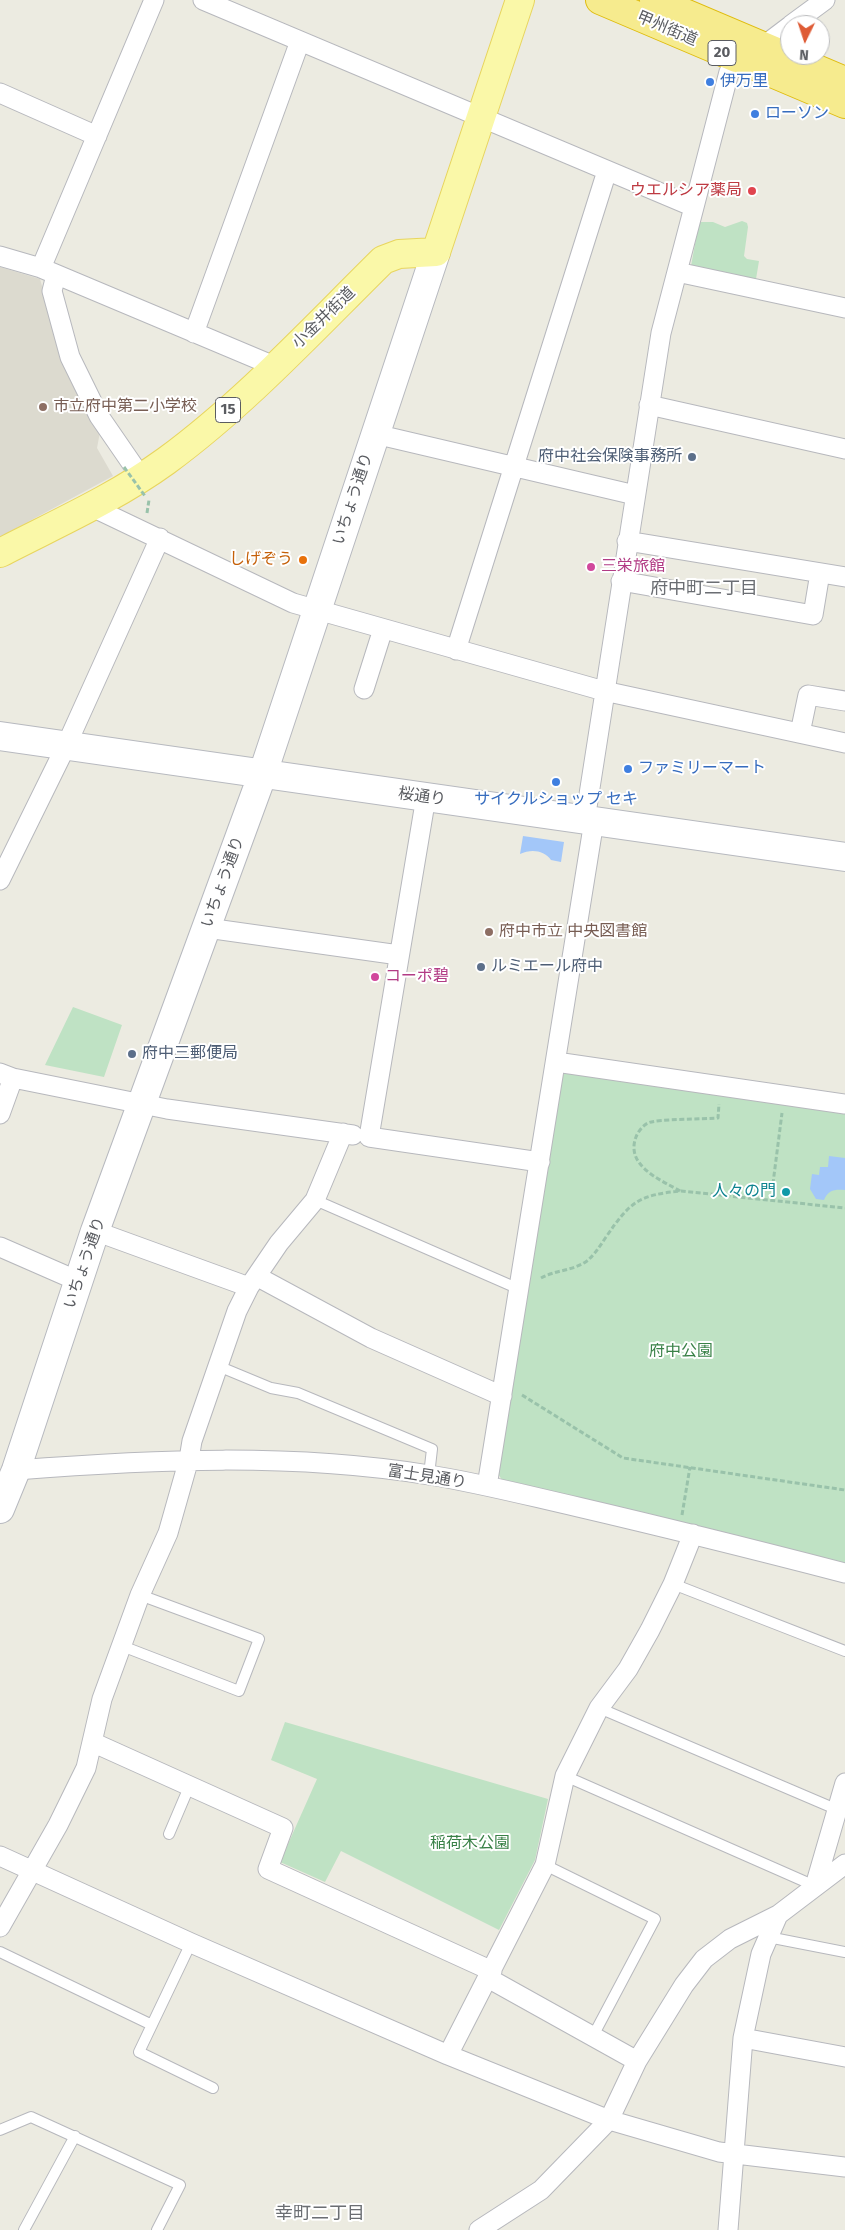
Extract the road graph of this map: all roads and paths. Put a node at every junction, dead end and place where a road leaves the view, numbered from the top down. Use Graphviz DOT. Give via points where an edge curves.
graph roads {
  1 [pos="154,0"];
  2 [pos="203,0"];
  3 [pos="520,0"];
  4 [pos="600,0"];
  5 [pos="654,0"];
  6 [pos="825,0"];
  7 [pos="805,15"];
  8 [pos="780,34"];
  9 [pos="300,41"];
  10 [pos="752,54"];
  11 [pos="845,81"];
  12 [pos="0,93"];
  13 [pos="845,104"];
  14 [pos="481,117"];
  15 [pos="97,136"];
  16 [pos="607,170"];
  17 [pos="694,207"];
  18 [pos="436,252"];
  19 [pos="0,256"];
  20 [pos="49,272"];
  21 [pos="677,272"];
  22 [pos="845,308"];
  23 [pos="194,333"];
  24 [pos="274,366"];
  25 [pos="649,405"];
  26 [pos="374,434"];
  27 [pos="845,449"];
  28 [pos="514,465"];
  29 [pos="140,484"];
  30 [pos="635,495"];
  31 [pos="90,506"];
  32 [pos="160,538"];
  33 [pos="628,541"];
  34 [pos="0,553"];
  35 [pos="820,573"];
  36 [pos="845,578"];
  37 [pos="621,581"];
  38 [pos="316,610"];
  39 [pos="382,629"];
  40 [pos="456,650"];
  41 [pos="364,689"];
  42 [pos="604,692"];
  43 [pos="845,701"];
  44 [pos="800,733"];
  45 [pos="0,736"];
  46 [pos="845,743"];
  47 [pos="66,746"];
  48 [pos="263,772"];
  49 [pos="426,797"];
  50 [pos="589,820"];
  51 [pos="845,858"];
  52 [pos="0,880"];
  53 [pos="207,928"];
  54 [pos="399,955"];
  55 [pos="556,1062"];
  56 [pos="7,1076"];
  57 [pos="720,1101"];
  58 [pos="141,1104"];
  59 [pos="845,1104"];
  60 [pos="773,1110"];
  61 [pos="782,1112"];
  62 [pos="791,1113"];
  63 [pos="0,1114"];
  64 [pos="343,1133"];
  65 [pos="370,1137"];
  66 [pos="540,1162"];
  67 [pos="681,1192"];
  68 [pos="771,1199"];
  69 [pos="315,1200"];
  70 [pos="845,1208"];
  71 [pos="95,1231"];
  72 [pos="0,1247"];
  73 [pos="78,1281"];
  74 [pos="253,1282"];
  75 [pos="539,1285"];
  76 [pos="519,1289"];
  77 [pos="218,1366"];
  78 [pos="523,1388"];
  79 [pos="502,1396"];
  80 [pos="189,1459"];
  81 [pos="690,1467"];
  82 [pos="8,1471"];
  83 [pos="429,1475"];
  84 [pos="487,1486"];
  85 [pos="845,1490"];
  86 [pos="0,1509"];
  87 [pos="687,1527"];
  88 [pos="845,1573"];
  89 [pos="673,1584"];
  90 [pos="140,1594"];
  91 [pos="122,1646"];
  92 [pos="845,1651"];
  93 [pos="599,1708"];
  94 [pos="92,1742"];
  95 [pos="565,1776"];
  96 [pos="845,1783"];
  97 [pos="189,1787"];
  98 [pos="838,1810"];
  99 [pos="169,1834"];
  100 [pos="0,1856"];
  101 [pos="845,1864"];
  102 [pos="545,1865"];
  103 [pos="32,1870"];
  104 [pos="814,1886"];
  105 [pos="778,1915"];
  106 [pos="0,1927"];
  107 [pos="768,1937"];
  108 [pos="191,1943"];
  109 [pos="0,1952"];
  110 [pos="845,1952"];
  111 [pos="490,1975"];
  112 [pos="152,2025"];
  113 [pos="592,2036"];
  114 [pos="743,2038"];
  115 [pos="448,2055"];
  116 [pos="845,2057"];
  117 [pos="637,2061"];
  118 [pos="213,2088"];
  119 [pos="609,2120"];
  120 [pos="0,2130"];
  121 [pos="75,2136"];
  122 [pos="733,2153"];
  123 [pos="845,2167"];
  124 [pos="24,2230"];
  125 [pos="157,2230"];
  126 [pos="480,2230"];
  127 [pos="728,2230"];
  1 -- 15 [label="street"];
  2 -- 9 [label="street"];
  3 -- 14 [label="main road"];
  4 -- 10 [label="highway, 甲州街道 / 20"];
  5 -- 10 [label="highway, 甲州街道 / 20"];
  6 -- 7 [label="street"];
  8 -- 10 [label="street"];
  9 -- 14 [label="street"];
  9 -- 23 [label="street"];
  10 -- 11 [label="highway, 甲州街道 / 20"];
  10 -- 13 [label="highway, 甲州街道 / 20"];
  10 -- 17 [label="street" via="729,72"];
  12 -- 15 [label="street"];
  14 -- 16 [label="street"];
  14 -- 18 [label="main road"];
  15 -- 20 [label="street"];
  16 -- 17 [label="street"];
  16 -- 28 [label="street"];
  17 -- 21 [label="street"];
  18 -- 24 [label="main road, 小金井街道 / 15" via="399,254 383,260"];
  18 -- 26 [label="street, いちょう通り"];
  19 -- 20 [label="street"];
  20 -- 23 [label="street"];
  20 -- 29 [label="street" via="70,357 99,416"];
  21 -- 22 [label="street"];
  21 -- 25 [label="street" via="661,333"];
  23 -- 24 [label="street"];
  24 -- 29 [label="main road, 小金井街道 / 15" via="217,420"];
  25 -- 27 [label="street"];
  25 -- 30 [label="street"];
  26 -- 28 [label="street"];
  26 -- 38 [label="street, いちょう通り"];
  28 -- 30 [label="street"];
  28 -- 40 [label="street"];
  29 -- 29 [label="path" via="147,515 142,514"];
  29 -- 31 [label="main road, 小金井街道 / 15"];
  30 -- 33 [label="street"];
  31 -- 32 [label="street"];
  31 -- 34 [label="main road, 小金井街道 / 15"];
  32 -- 38 [label="street" via="293,603"];
  32 -- 47 [label="street"];
  33 -- 35 [label="street"];
  33 -- 37 [label="street"];
  35 -- 36 [label="street"];
  35 -- 37 [label="street" via="813,615"];
  37 -- 42 [label="street"];
  38 -- 39 [label="street"];
  38 -- 48 [label="street, いちょう通り"];
  39 -- 40 [label="street"];
  39 -- 41 [label="street"];
  40 -- 42 [label="street"];
  42 -- 44 [label="street"];
  42 -- 50 [label="street"];
  43 -- 44 [label="street" via="808,695"];
  44 -- 46 [label="street"];
  45 -- 47 [label="street, 桜通り"];
  47 -- 48 [label="street, 桜通り"];
  47 -- 52 [label="street"];
  48 -- 49 [label="street, 桜通り"];
  48 -- 53 [label="street, いちょう通り"];
  49 -- 50 [label="street, 桜通り"];
  49 -- 54 [label="street"];
  50 -- 51 [label="street, 桜通り"];
  50 -- 55 [label="street"];
  53 -- 54 [label="street"];
  53 -- 58 [label="street, いちょう通り"];
  54 -- 65 [label="street"];
  55 -- 59 [label="street"];
  55 -- 66 [label="street"];
  56 -- 58 [label="street"];
  56 -- 63 [label="street"];
  57 -- 67 [label="path" via="718,1118 648,1122 634,1140 634,1155 645,1171"];
  58 -- 64 [label="street"];
  58 -- 71 [label="street, いちょう通り"];
  60 -- 61 [label="path"];
  61 -- 62 [label="path"];
  61 -- 68 [label="path"];
  64 -- 65 [label="street"];
  64 -- 69 [label="street"];
  65 -- 66 [label="street"];
  66 -- 76 [label="street"];
  67 -- 68 [label="path"];
  67 -- 75 [label="path" via="655,1194 635,1203 622,1214 595,1254 575,1268 541,1277"];
  68 -- 70 [label="path"];
  69 -- 74 [label="street"];
  69 -- 76 [label="lane"];
  71 -- 73 [label="street, いちょう通り"];
  71 -- 74 [label="street"];
  72 -- 73 [label="street"];
  73 -- 82 [label="street, いちょう通り"];
  74 -- 77 [label="street" via="237,1312"];
  74 -- 79 [label="street"];
  76 -- 79 [label="street"];
  77 -- 80 [label="street"];
  77 -- 83 [label="lane" via="271,1388 298,1393 432,1449"];
  78 -- 81 [label="path" via="522,1396 623,1458"];
  79 -- 84 [label="street"];
  80 -- 82 [label="street, 富士見通り"];
  80 -- 83 [label="street, 富士見通り" via="302,1462"];
  80 -- 90 [label="street" via="168,1533"];
  81 -- 85 [label="path"];
  81 -- 87 [label="path"];
  82 -- 86 [label="street, いちょう通り"];
  83 -- 84 [label="street, 富士見通り"];
  84 -- 87 [label="street, 富士見通り"];
  87 -- 88 [label="street, 富士見通り"];
  87 -- 89 [label="street"];
  89 -- 92 [label="lane"];
  89 -- 93 [label="street" via="628,1669"];
  90 -- 91 [label="street"];
  90 -- 91 [label="lane" via="259,1638 239,1690"];
  91 -- 94 [label="street" via="102,1699"];
  93 -- 95 [label="street"];
  93 -- 98 [label="lane"];
  94 -- 97 [label="street"];
  94 -- 103 [label="street" via="86,1768"];
  95 -- 102 [label="street"];
  95 -- 104 [label="lane"];
  96 -- 98 [label="street"];
  97 -- 99 [label="lane"];
  97 -- 111 [label="street" via="284,1828 268,1869"];
  98 -- 104 [label="street"];
  100 -- 103 [label="street"];
  101 -- 104 [label="street"];
  102 -- 111 [label="street"];
  102 -- 113 [label="lane" via="655,1919"];
  103 -- 106 [label="street"];
  103 -- 108 [label="street"];
  104 -- 105 [label="street"];
  105 -- 107 [label="street"];
  105 -- 117 [label="street" via="730,1939 704,1959"];
  107 -- 110 [label="lane"];
  107 -- 114 [label="street" via="761,1954"];
  108 -- 112 [label="lane"];
  108 -- 115 [label="street"];
  109 -- 112 [label="lane"];
  111 -- 113 [label="street"];
  111 -- 115 [label="street"];
  112 -- 118 [label="lane" via="139,2052"];
  113 -- 117 [label="street"];
  114 -- 116 [label="street"];
  114 -- 122 [label="street"];
  115 -- 119 [label="street"];
  117 -- 119 [label="street"];
  119 -- 122 [label="street" via="718,2152"];
  119 -- 126 [label="street" via="541,2190"];
  120 -- 121 [label="lane" via="32,2117"];
  121 -- 124 [label="lane"];
  121 -- 125 [label="lane" via="180,2185"];
  122 -- 123 [label="street"];
  122 -- 127 [label="street"];
}
